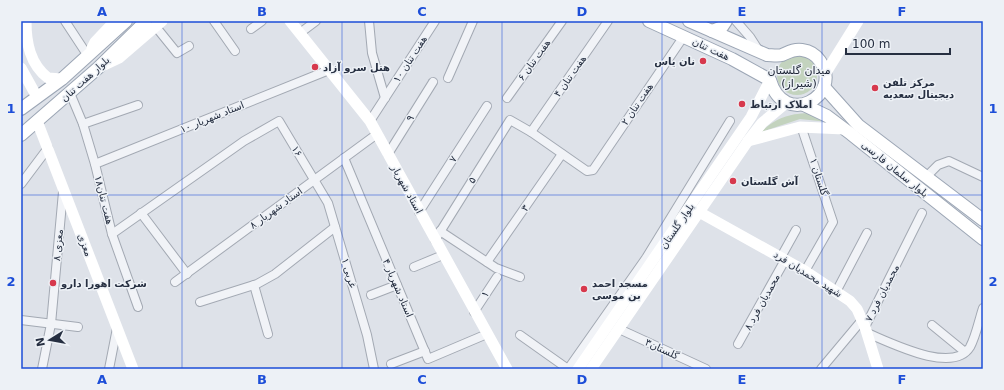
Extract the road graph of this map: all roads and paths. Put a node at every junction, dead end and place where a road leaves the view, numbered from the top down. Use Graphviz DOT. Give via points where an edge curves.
graph roads {
  1 [pos="26,21"];
  2 [pos="66,21"];
  3 [pos="115,21"];
  4 [pos="126,21"];
  5 [pos="214,21"];
  6 [pos="262,21"];
  7 [pos="290,21"];
  8 [pos="316,21"];
  9 [pos="369,21"];
  10 [pos="435,21"];
  11 [pos="473,21"];
  12 [pos="562,21"];
  13 [pos="608,21"];
  14 [pos="649,21"];
  15 [pos="689,21"];
  16 [pos="726,21"];
  17 [pos="736,21"];
  18 [pos="858,21"];
  19 [pos="155,23"];
  20 [pos="251,29"];
  21 [pos="712,31"];
  22 [pos="300,33"];
  23 [pos="684,36"];
  24 [pos="189,46"];
  25 [pos="235,51"];
  26 [pos="760,52"];
  27 [pos="88,56"];
  28 [pos="21,68"];
  29 [pos="329,70"];
  30 [pos="42,73"];
  31 [pos="825,74"];
  32 [pos="448,78"];
  33 [pos="62,79"];
  34 [pos="28,80"];
  35 [pos="770,80"];
  36 [pos="433,82"];
  37 [pos="824,87"];
  38 [pos="70,93"];
  39 [pos="37,98"];
  40 [pos="385,98"];
  41 [pos="506,98"];
  42 [pos="836,102"];
  43 [pos="786,103"];
  44 [pos="138,105"];
  45 [pos="804,105"];
  46 [pos="487,106"];
  47 [pos="21,109"];
  48 [pos="751,116"];
  49 [pos="827,116"];
  50 [pos="37,121"];
  51 [pos="370,121"];
  52 [pos="730,121"];
  53 [pos="762,123"];
  54 [pos="83,124"];
  55 [pos="844,129"];
  56 [pos="531,132"];
  57 [pos="803,132"];
  58 [pos="377,134"];
  59 [pos="21,135"];
  60 [pos="748,141"];
  61 [pos="48,148"];
  62 [pos="388,154"];
  63 [pos="562,154"];
  64 [pos="344,158"];
  65 [pos="95,164"];
  66 [pos="926,177"];
  67 [pos="983,177"];
  68 [pos="314,180"];
  69 [pos="21,184"];
  70 [pos="63,189"];
  71 [pos="419,212"];
  72 [pos="699,212"];
  73 [pos="141,213"];
  74 [pos="922,213"];
  75 [pos="983,220"];
  76 [pos="335,227"];
  77 [pos="796,230"];
  78 [pos="867,233"];
  79 [pos="112,234"];
  80 [pos="437,236"];
  81 [pos="983,239"];
  82 [pos="443,255"];
  83 [pos="783,258"];
  84 [pos="649,260"];
  85 [pos="487,262"];
  86 [pos="414,267"];
  87 [pos="805,270"];
  88 [pos="187,274"];
  89 [pos="497,277"];
  90 [pos="520,277"];
  91 [pos="175,282"];
  92 [pos="254,285"];
  93 [pos="397,285"];
  94 [pos="837,290"];
  95 [pos="371,295"];
  96 [pos="200,302"];
  97 [pos="138,307"];
  98 [pos="983,308"];
  99 [pos="474,312"];
  100 [pos="21,320"];
  101 [pos="51,324"];
  102 [pos="932,325"];
  103 [pos="78,326"];
  104 [pos="864,326"];
  105 [pos="117,328"];
  106 [pos="619,329"];
  107 [pos="268,334"];
  108 [pos="487,334"];
  109 [pos="520,335"];
  110 [pos="738,344"];
  111 [pos="425,351"];
  112 [pos="965,352"];
  113 [pos="586,357"];
  114 [pos="391,364"];
  115 [pos="593,366"];
  116 [pos="42,369"];
  117 [pos="109,369"];
  118 [pos="133,369"];
  119 [pos="374,369"];
  120 [pos="507,369"];
  121 [pos="568,369"];
  122 [pos="578,369"];
  123 [pos="706,369"];
  124 [pos="822,369"];
  125 [pos="878,369"];
  1 -- 30 [label="main road" via="29,50"];
  2 -- 27 [label="street"];
  3 -- 27 [label="main road" via="95,42"];
  4 -- 27 [label="main road, بلوار هفت تنان"];
  5 -- 25 [label="street"];
  6 -- 20 [label="street"];
  7 -- 22 [label="main road, استاد شهریار"];
  8 -- 22 [label="street"];
  9 -- 40 [label="street" via="372,53"];
  10 -- 40 [label="street, هفت تنان ۱۰"];
  11 -- 32 [label="street"];
  12 -- 41 [label="street, هفت تنان ۶"];
  13 -- 56 [label="street, هفت تنان ۴"];
  14 -- 23 [label="main road, هفت تنان"];
  15 -- 21 [label="main road, هفت تنان"];
  16 -- 21 [label="main road" via="722,27"];
  17 -- 26 [label="street"];
  18 -- 31 [label="main road"];
  19 -- 24 [label="street" via="177,53"];
  19 -- 38 [label="main road, بلوار هفت تنان"];
  21 -- 26 [label="main road, هفت تنان"];
  22 -- 29 [label="main road, استاد شهریار"];
  23 -- 35 [label="main road, هفت تنان"];
  23 -- 63 [label="street, هفت تنان ۲" via="590,172"];
  26 -- 31 [label="main road, هفت تنان" via="767,55 781,55 792,50 810,52 823,65"];
  27 -- 33 [label="main road, بلوار هفت تنان"];
  28 -- 34 [label="main road"];
  29 -- 51 [label="main road, استاد شهریار"];
  29 -- 65 [label="street, استاد شهریار ۱۰"];
  30 -- 33 [label="main road" via="48,78"];
  30 -- 34 [label="main road" via="44,80 40,86"];
  31 -- 37 [label="main road"];
  33 -- 39 [label="main road, بلوار هفت تنان"];
  34 -- 39 [label="main road"];
  35 -- 43 [label="main road" via="773,90"];
  35 -- 48 [label="main road, بلوار گلستان"];
  36 -- 62 [label="street, ۹"];
  37 -- 42 [label="main road, بلوار سلمان فارسی"];
  37 -- 45 [label="main road" via="816,98"];
  38 -- 50 [label="main road, بلوار هفت تنان"];
  38 -- 54 [label="street, هفت تنان۱۸"];
  39 -- 47 [label="main road, بلوار هفت تنان"];
  40 -- 51 [label="street, هفت تنان ۱۰"];
  42 -- 49 [label="main road" via="827,106"];
  42 -- 66 [label="main road, بلوار سلمان فارسی" via="858,125"];
  43 -- 45 [label="main road, بلوار سلمان فارسی"];
  43 -- 53 [label="main road, بلوار گلستان"];
  44 -- 54 [label="street"];
  45 -- 49 [label="main road, بلوار سلمان فارسی"];
  46 -- 71 [label="street, ۷"];
  48 -- 53 [label="main road" via="758,118"];
  48 -- 84 [label="main road, بلوار گلستان"];
  49 -- 55 [label="main road, بلوار سلمان فارسی"];
  50 -- 59 [label="main road, بلوار هفت تنان"];
  50 -- 61 [label="main road, معزی"];
  51 -- 58 [label="main road, استاد شهریار"];
  52 -- 84 [label="street"];
  53 -- 60 [label="main road, بلوار گلستان"];
  54 -- 65 [label="street, هفت تنان۱۸"];
  55 -- 60 [label="main road" via="800,127"];
  55 -- 81 [label="main road, بلوار سلمان فارسی"];
  56 -- 63 [label="street"];
  56 -- 80 [label="street, ۵" via="510,120"];
  57 -- 87 [label="street, ۱ گلستان" via="833,222"];
  58 -- 62 [label="main road, استاد شهریار"];
  58 -- 64 [label="street, استاد شهریار ۸"];
  60 -- 72 [label="main road, بلوار گلستان"];
  61 -- 69 [label="street"];
  61 -- 70 [label="main road, معزی"];
  62 -- 71 [label="main road, استاد شهریار"];
  63 -- 85 [label="street, ۳"];
  64 -- 68 [label="street, استاد شهریار ۸"];
  64 -- 93 [label="street, استاد شهریار ۴"];
  65 -- 79 [label="street, هفت تنان۱۸"];
  66 -- 67 [label="street" via="938,164 949,161"];
  66 -- 75 [label="main road, بلوار سلمان فارسی"];
  68 -- 73 [label="street, ۱۶" via="279,121 244,141"];
  68 -- 76 [label="street, ۱ غربی" via="328,203"];
  68 -- 88 [label="street, استاد شهریار ۸"];
  70 -- 101 [label="street, معزی ۸"];
  70 -- 105 [label="main road, معزی"];
  71 -- 80 [label="main road, استاد شهریار"];
  72 -- 83 [label="main road, شهید محمدیان فرد"];
  72 -- 106 [label="main road, بلوار گلستان"];
  73 -- 79 [label="street"];
  73 -- 88 [label="street"];
  74 -- 104 [label="street, ۷ محمدیان فرد"];
  76 -- 92 [label="street" via="274,274"];
  76 -- 119 [label="street, ۱ غربی" via="367,335"];
  77 -- 83 [label="street, ۸ محمدیان فرد"];
  78 -- 94 [label="street"];
  79 -- 97 [label="street, هفت تنان۱۸"];
  80 -- 82 [label="main road, استاد شهریار"];
  80 -- 85 [label="street"];
  82 -- 86 [label="street"];
  82 -- 99 [label="main road, استاد شهریار"];
  83 -- 87 [label="main road, شهید محمدیان فرد"];
  83 -- 110 [label="street, ۸ محمدیان فرد"];
  84 -- 113 [label="main road, بلوار گلستان"];
  84 -- 121 [label="street"];
  85 -- 90 [label="street"];
  87 -- 94 [label="main road, شهید محمدیان فرد"];
  88 -- 91 [label="street, استاد شهریار ۸"];
  89 -- 99 [label="street, ۱"];
  92 -- 96 [label="street"];
  92 -- 107 [label="street"];
  93 -- 95 [label="street"];
  93 -- 111 [label="street, استاد شهریار ۴"];
  94 -- 104 [label="main road, شهید محمدیان فرد" via="857,309"];
  98 -- 112 [label="street" via="970,347"];
  99 -- 108 [label="main road, استاد شهریار"];
  100 -- 101 [label="street"];
  101 -- 103 [label="street"];
  101 -- 116 [label="street, معزی ۸"];
  102 -- 112 [label="street"];
  104 -- 112 [label="street" via="919,354 949,359"];
  104 -- 124 [label="street, ۷ محمدیان فرد"];
  104 -- 125 [label="main road, شهید محمدیان فرد"];
  105 -- 117 [label="street"];
  105 -- 118 [label="main road, معزی"];
  106 -- 115 [label="main road, بلوار گلستان"];
  106 -- 123 [label="street, گلستان۳"];
  108 -- 111 [label="street" via="428,359"];
  108 -- 120 [label="main road, استاد شهریار"];
  109 -- 121 [label="street"];
  111 -- 114 [label="street"];
  113 -- 115 [label="main road"];
  113 -- 122 [label="main road, بلوار گلستان"];
}
